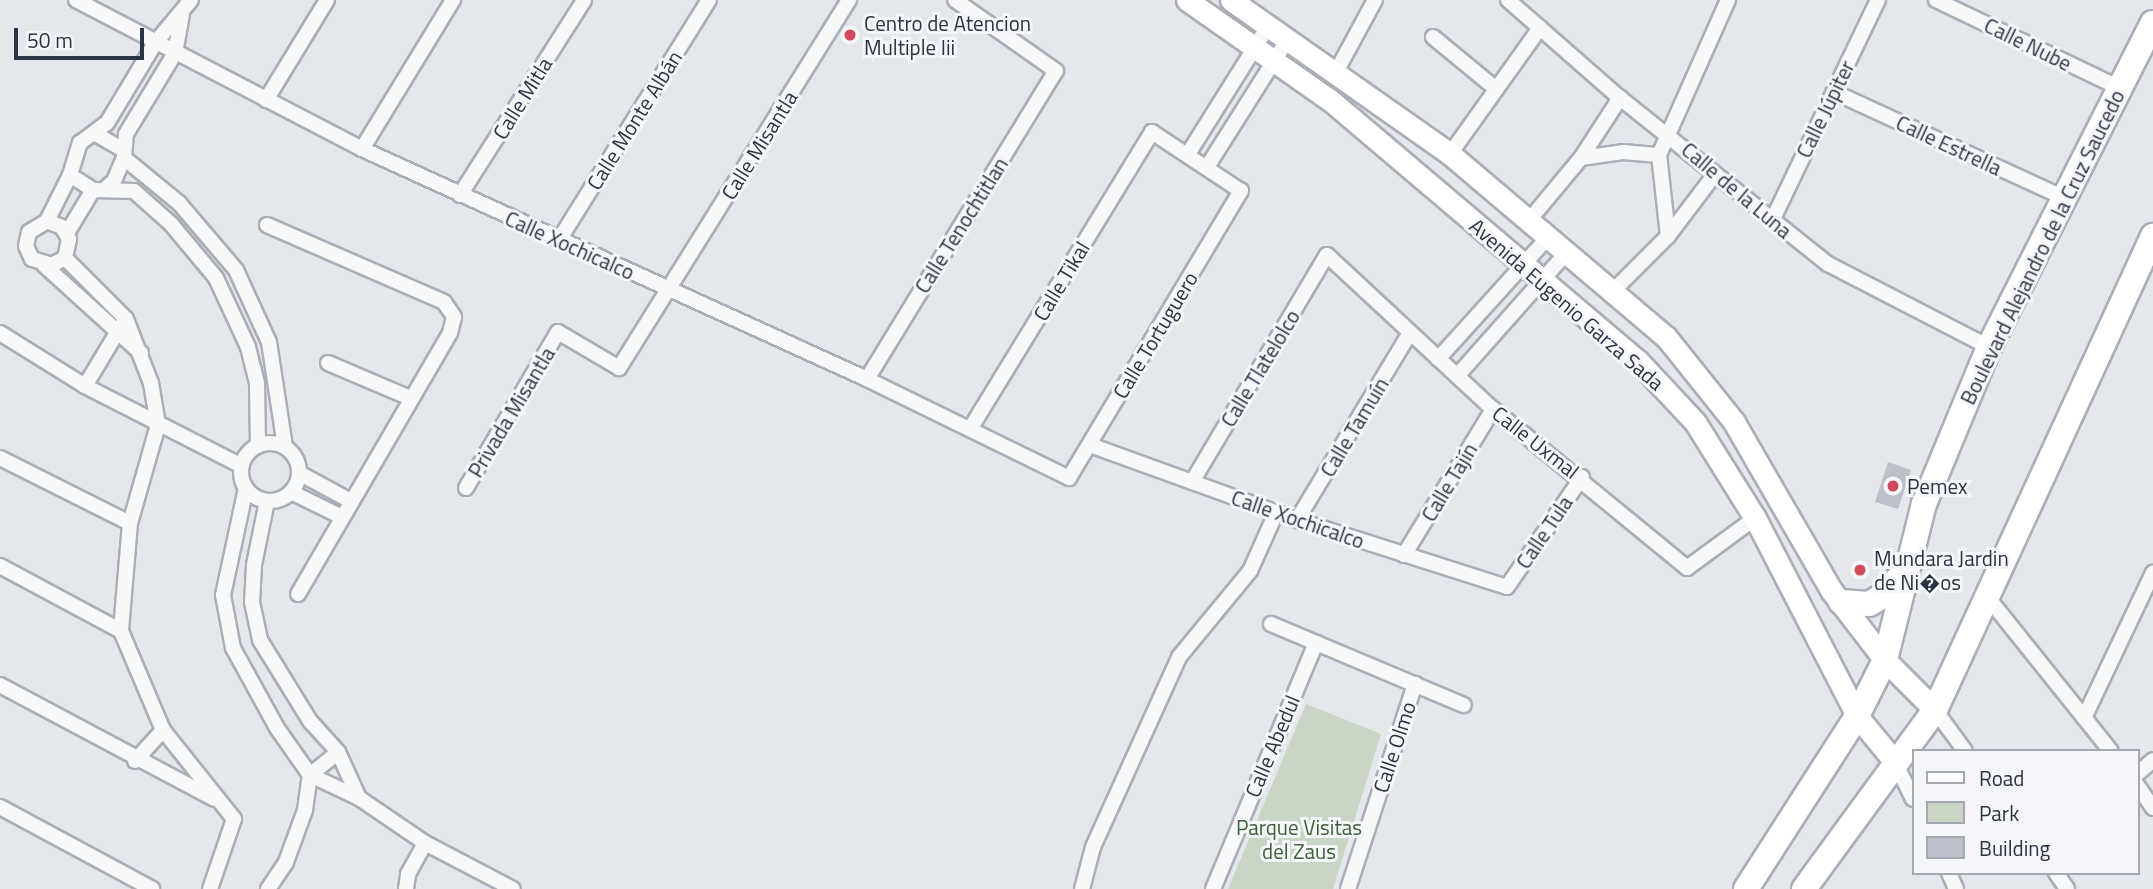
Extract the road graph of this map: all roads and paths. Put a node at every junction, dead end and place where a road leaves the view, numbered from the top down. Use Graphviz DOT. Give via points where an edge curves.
graph roads {
  1 [pos="76,0"];
  2 [pos="191,0"];
  3 [pos="327,0"];
  4 [pos="453,0"];
  5 [pos="584,0"];
  6 [pos="709,0"];
  7 [pos="849,0"];
  8 [pos="955,0"];
  9 [pos="1187,0"];
  10 [pos="1231,0"];
  11 [pos="1375,0"];
  12 [pos="1508,0"];
  13 [pos="1728,0"];
  14 [pos="1878,0"];
  15 [pos="1936,0"];
  16 [pos="182,14"];
  17 [pos="2153,23"];
  18 [pos="1269,25"];
  19 [pos="1540,28"];
  20 [pos="1433,37"];
  21 [pos="1288,38"];
  22 [pos="155,43"];
  23 [pos="1256,46"];
  24 [pos="175,54"];
  25 [pos="1275,60"];
  26 [pos="1336,72"];
  27 [pos="2120,88"];
  28 [pos="1496,89"];
  29 [pos="1833,92"];
  30 [pos="1620,98"];
  31 [pos="266,100"];
  32 [pos="1668,132"];
  33 [pos="94,133"];
  34 [pos="362,149"];
  35 [pos="123,153"];
  36 [pos="1450,154"];
  37 [pos="1188,155"];
  38 [pos="1659,155"];
  39 [pos="1581,158"];
  40 [pos="1207,167"];
  41 [pos="1716,174"];
  42 [pos="70,175"];
  43 [pos="98,190"];
  44 [pos="460,195"];
  45 [pos="2064,198"];
  46 [pos="1531,218"];
  47 [pos="1773,219"];
  48 [pos="47,221"];
  49 [pos="267,225"];
  50 [pos="67,233"];
  51 [pos="1550,235"];
  52 [pos="1668,236"];
  53 [pos="2153,236"];
  54 [pos="559,240"];
  55 [pos="1568,251"];
  56 [pos="1328,255"];
  57 [pos="65,258"];
  58 [pos="1523,264"];
  59 [pos="44,265"];
  60 [pos="1542,279"];
  61 [pos="669,289"];
  62 [pos="1614,290"];
  63 [pos="126,319"];
  64 [pos="0,333"];
  65 [pos="116,333"];
  66 [pos="1410,333"];
  67 [pos="1989,347"];
  68 [pos="141,353"];
  69 [pos="1438,359"];
  70 [pos="328,363"];
  71 [pos="1457,376"];
  72 [pos="867,379"];
  73 [pos="85,386"];
  74 [pos="410,398"];
  75 [pos="1493,409"];
  76 [pos="158,425"];
  77 [pos="970,429"];
  78 [pos="1090,445"];
  79 [pos="258,446"];
  80 [pos="285,447"];
  81 [pos="0,458"];
  82 [pos="242,466"];
  83 [pos="299,473"];
  84 [pos="1581,477"];
  85 [pos="1069,478"];
  86 [pos="1192,482"];
  87 [pos="246,488"];
  88 [pos="466,488"];
  89 [pos="291,492"];
  90 [pos="349,500"];
  91 [pos="267,501"];
  92 [pos="1276,513"];
  93 [pos="340,516"];
  94 [pos="1755,518"];
  95 [pos="1297,520"];
  96 [pos="130,523"];
  97 [pos="1404,555"];
  98 [pos="0,566"];
  99 [pos="1905,568"];
  100 [pos="2153,573"];
  101 [pos="1507,587"];
  102 [pos="298,594"];
  103 [pos="1985,594"];
  104 [pos="1841,602"];
  105 [pos="1271,624"];
  106 [pos="121,631"];
  107 [pos="1315,643"];
  108 [pos="1885,660"];
  109 [pos="1415,684"];
  110 [pos="0,685"];
  111 [pos="1464,705"];
  112 [pos="1935,710"];
  113 [pos="1857,716"];
  114 [pos="2084,718"];
  115 [pos="163,730"];
  116 [pos="1964,749"];
  117 [pos="2109,749"];
  118 [pos="338,752"];
  119 [pos="2153,760"];
  120 [pos="135,761"];
  121 [pos="1895,762"];
  122 [pos="2139,772"];
  123 [pos="310,775"];
  124 [pos="2139,788"];
  125 [pos="1912,797"];
  126 [pos="359,798"];
  127 [pos="219,801"];
  128 [pos="0,807"];
  129 [pos="2153,808"];
  130 [pos="425,843"];
  131 [pos="152,889"];
  132 [pos="210,889"];
  133 [pos="268,889"];
  134 [pos="406,889"];
  135 [pos="513,889"];
  136 [pos="1082,889"];
  137 [pos="1213,889"];
  138 [pos="1348,889"];
  139 [pos="1746,889"];
  140 [pos="1804,889"];
  1 -- 22 [label="street, Calle Xochicalco"];
  2 -- 16 [label="street"];
  3 -- 31 [label="street"];
  4 -- 34 [label="street"];
  5 -- 44 [label="street, Calle Mitla"];
  6 -- 54 [label="street, Calle Monte Albán"];
  7 -- 61 [label="street, Calle Misantla"];
  8 -- 72 [label="street, Calle Tenochtitlan" via="1056,71"];
  9 -- 23 [label="main road, Avenida Eugenio Garza Sada"];
  10 -- 18 [label="main road, Avenida Eugenio Garza Sada"];
  11 -- 26 [label="street"];
  12 -- 19 [label="street, Calle de la Luna"];
  13 -- 32 [label="street"];
  14 -- 29 [label="street, Calle Júpiter"];
  15 -- 27 [label="street, Calle Nube"];
  16 -- 22 [label="street"];
  16 -- 24 [label="street"];
  17 -- 27 [label="highway, Boulevard Alejandro de la Cruz Saucedo"];
  18 -- 21 [label="main road, Avenida Eugenio Garza Sada"];
  18 -- 23 [label="street"];
  19 -- 28 [label="street"];
  19 -- 30 [label="street, Calle de la Luna"];
  20 -- 28 [label="street"];
  21 -- 25 [label="street"];
  21 -- 26 [label="main road, Avenida Eugenio Garza Sada"];
  22 -- 24 [label="street, Calle Xochicalco"];
  22 -- 33 [label="street" via="124,101"];
  23 -- 25 [label="main road, Avenida Eugenio Garza Sada"];
  23 -- 37 [label="street"];
  24 -- 31 [label="street, Calle Xochicalco"];
  24 -- 35 [label="street" via="126,134"];
  25 -- 40 [label="street"];
  25 -- 58 [label="main road, Avenida Eugenio Garza Sada" via="1330,100"];
  26 -- 36 [label="main road, Avenida Eugenio Garza Sada"];
  27 -- 45 [label="highway, Boulevard Alejandro de la Cruz Saucedo"];
  28 -- 36 [label="street"];
  29 -- 45 [label="street, Calle Estrella"];
  29 -- 47 [label="street, Calle Júpiter"];
  30 -- 32 [label="street, Calle de la Luna"];
  30 -- 39 [label="street"];
  31 -- 34 [label="street, Calle Xochicalco"];
  32 -- 38 [label="street"];
  32 -- 41 [label="street, Calle de la Luna"];
  33 -- 35 [label="street"];
  33 -- 42 [label="street" via="80,143"];
  34 -- 44 [label="street, Calle Xochicalco"];
  35 -- 43 [label="street" via="114,181"];
  35 -- 80 [label="street" via="179,203 236,270 269,342"];
  36 -- 46 [label="main road, Avenida Eugenio Garza Sada"];
  37 -- 40 [label="street"];
  37 -- 77 [label="street, Calle Tikal" via="1152,132"];
  38 -- 39 [label="street" via="1623,152"];
  38 -- 52 [label="street"];
  39 -- 46 [label="street"];
  40 -- 78 [label="street, Calle Tortuguero" via="1241,191"];
  41 -- 47 [label="street, Calle de la Luna"];
  41 -- 52 [label="street"];
  42 -- 43 [label="street"];
  42 -- 48 [label="street"];
  43 -- 50 [label="street"];
  43 -- 79 [label="street" via="134,191 171,224 216,278 248,347 257,383"];
  44 -- 54 [label="street, Calle Xochicalco"];
  45 -- 67 [label="highway, Boulevard Alejandro de la Cruz Saucedo"];
  46 -- 51 [label="main road, Avenida Eugenio Garza Sada"];
  47 -- 67 [label="street, Calle de la Luna" via="1828,264"];
  48 -- 50 [label="street"];
  48 -- 59 [label="street" via="34,226 26,246 32,259"];
  49 -- 74 [label="street" via="444,302 454,317 450,333"];
  50 -- 57 [label="street" via="70,246"];
  51 -- 55 [label="main road, Avenida Eugenio Garza Sada"];
  51 -- 58 [label="street"];
  52 -- 62 [label="street"];
  53 -- 103 [label="highway"];
  54 -- 61 [label="street, Calle Xochicalco"];
  55 -- 60 [label="street"];
  55 -- 62 [label="main road, Avenida Eugenio Garza Sada"];
  56 -- 66 [label="street, Calle Uxmal"];
  56 -- 86 [label="street, Calle Tlatelolco"];
  57 -- 59 [label="street"];
  57 -- 63 [label="street"];
  58 -- 60 [label="main road, Avenida Eugenio Garza Sada"];
  58 -- 69 [label="street"];
  59 -- 65 [label="street"];
  60 -- 71 [label="street"];
  60 -- 94 [label="main road, Avenida Eugenio Garza Sada" via="1637,360 1695,422"];
  61 -- 72 [label="street, Calle Xochicalco"];
  61 -- 88 [label="street, Privada Misantla" via="620,368 558,332"];
  62 -- 104 [label="main road, Avenida Eugenio Garza Sada" via="1667,337 1712,391"];
  63 -- 65 [label="street"];
  63 -- 68 [label="street"];
  64 -- 73 [label="street"];
  65 -- 68 [label="street"];
  65 -- 73 [label="street"];
  66 -- 69 [label="street, Calle Uxmal"];
  66 -- 95 [label="street, Calle Tamuín"];
  67 -- 99 [label="highway, Boulevard Alejandro de la Cruz Saucedo" via="1924,504"];
  68 -- 76 [label="street"];
  69 -- 71 [label="street, Calle Uxmal"];
  70 -- 74 [label="street"];
  71 -- 75 [label="street, Calle Uxmal"];
  72 -- 77 [label="street, Calle Xochicalco"];
  73 -- 76 [label="street"];
  74 -- 90 [label="street"];
  75 -- 84 [label="street, Calle Uxmal"];
  75 -- 97 [label="street, Calle Tajín"];
  76 -- 82 [label="street"];
  76 -- 96 [label="street"];
  77 -- 85 [label="street, Calle Xochicalco"];
  78 -- 85 [label="street, Calle Tortuguero"];
  78 -- 86 [label="street, Calle Xochicalco"];
  79 -- 80 [label="street"];
  79 -- 82 [label="street"];
  80 -- 83 [label="street" via="293,454"];
  81 -- 96 [label="street"];
  82 -- 87 [label="street"];
  83 -- 89 [label="street"];
  83 -- 90 [label="street"];
  84 -- 94 [label="street, Calle Uxmal" via="1687,568"];
  84 -- 101 [label="street, Calle Tula"];
  86 -- 92 [label="street, Calle Xochicalco"];
  87 -- 91 [label="street"];
  87 -- 123 [label="street" via="223,595 233,648 254,691"];
  89 -- 91 [label="street"];
  89 -- 93 [label="street"];
  90 -- 93 [label="street"];
  91 -- 118 [label="street" via="252,602 260,640 310,721"];
  92 -- 95 [label="street, Calle Xochicalco"];
  92 -- 136 [label="street" via="1250,571 1180,657 1093,847"];
  93 -- 102 [label="street"];
  94 -- 113 [label="main road, Avenida Eugenio Garza Sada"];
  95 -- 97 [label="street, Calle Xochicalco"];
  96 -- 106 [label="street"];
  97 -- 101 [label="street, Calle Xochicalco"];
  98 -- 106 [label="street"];
  99 -- 104 [label="highway" via="1886,594 1869,604"];
  99 -- 108 [label="highway, Boulevard Alejandro de la Cruz Saucedo"];
  100 -- 114 [label="street"];
  103 -- 112 [label="highway"];
  103 -- 114 [label="street"];
  104 -- 108 [label="main road, Avenida Eugenio Garza Sada"];
  105 -- 107 [label="street"];
  106 -- 115 [label="street"];
  107 -- 109 [label="street"];
  107 -- 137 [label="street, Calle Abedul"];
  108 -- 112 [label="main road, Avenida Eugenio Garza Sada"];
  108 -- 113 [label="highway, Boulevard Alejandro de la Cruz Saucedo"];
  109 -- 111 [label="street"];
  109 -- 138 [label="street, Calle Olmo"];
  110 -- 120 [label="street"];
  112 -- 116 [label="street"];
  112 -- 121 [label="highway"];
  113 -- 121 [label="main road, Avenida Eugenio Garza Sada"];
  113 -- 139 [label="highway, Boulevard Alejandro de la Cruz Saucedo"];
  114 -- 117 [label="street"];
  115 -- 120 [label="street"];
  115 -- 127 [label="street"];
  118 -- 123 [label="street"];
  118 -- 126 [label="street"];
  119 -- 122 [label="street"];
  120 -- 127 [label="street"];
  121 -- 125 [label="street"];
  121 -- 140 [label="highway"];
  123 -- 126 [label="street"];
  123 -- 133 [label="street" via="302,820 286,862"];
  124 -- 129 [label="street"];
  126 -- 130 [label="street"];
  127 -- 132 [label="street" via="234,819 234,828"];
  128 -- 131 [label="street"];
  130 -- 134 [label="street" via="408,874"];
  130 -- 135 [label="street"];
}
